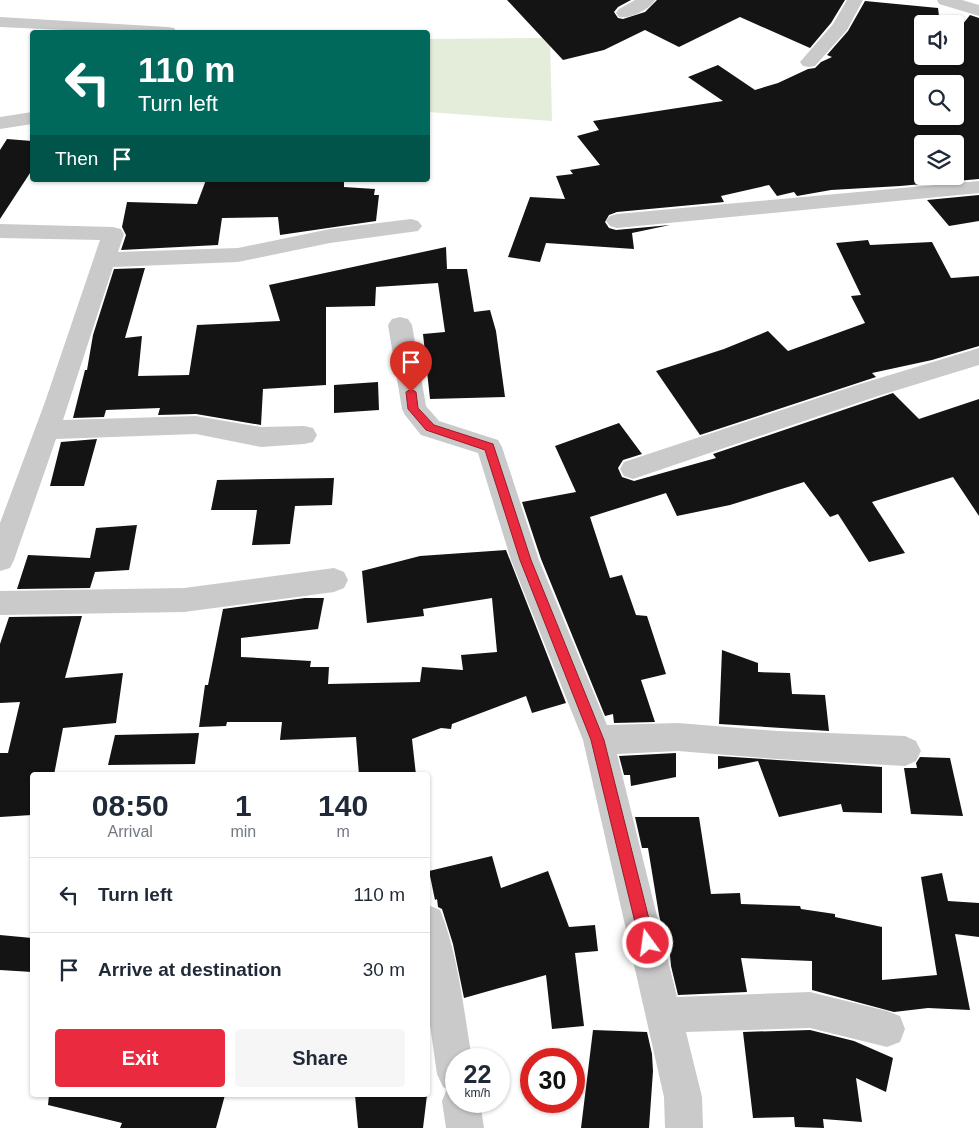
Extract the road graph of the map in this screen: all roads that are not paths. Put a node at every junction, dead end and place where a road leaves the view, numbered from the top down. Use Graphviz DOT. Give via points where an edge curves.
graph roads {
  1 [pos="647,0"];
  2 [pos="855,0"];
  3 [pos="945,0"];
  4 [pos="979,11"];
  5 [pos="625,13"];
  6 [pos="0,22"];
  7 [pos="142,30"];
  8 [pos="809,62"];
  9 [pos="30,118"];
  10 [pos="0,123"];
  11 [pos="979,187"];
  12 [pos="617,221"];
  13 [pos="411,226"];
  14 [pos="0,231"];
  15 [pos="105,260"];
  16 [pos="400,326"];
  17 [pos="979,356"];
  18 [pos="47,430"];
  19 [pos="304,435"];
  20 [pos="633,469"];
  21 [pos="0,560"];
  22 [pos="334,580"];
  23 [pos="0,603"];
  24 [pos="598,740"];
  25 [pos="905,751"];
  26 [pos="430,931"];
  27 [pos="665,1015"];
  28 [pos="887,1030"];
  29 [pos="452,1048"];
  30 [pos="463,1113"];
  31 [pos="465,1128"];
  32 [pos="684,1128"];
  1 -- 5 [label="street"];
  2 -- 8 [label="street" via="844,25"];
  3 -- 4 [label="street"];
  6 -- 7 [label="street"];
  9 -- 10 [label="street"];
  11 -- 12 [label="street"];
  13 -- 15 [label="street" via="330,236 238,255"];
  14 -- 15 [label="street" via="114,234"];
  15 -- 18 [label="street"];
  16 -- 24 [label="street" via="414,409 430,428 489,447 525,560"];
  17 -- 20 [label="street"];
  18 -- 19 [label="street" via="196,425 261,437"];
  18 -- 21 [label="street"];
  22 -- 23 [label="street" via="184,600"];
  24 -- 25 [label="street" via="678,738"];
  24 -- 27 [label="street"];
  26 -- 29 [label="street"];
  27 -- 28 [label="street" via="810,1010"];
  27 -- 32 [label="street" via="683,1097"];
  30 -- 31 [label="street"];
}
